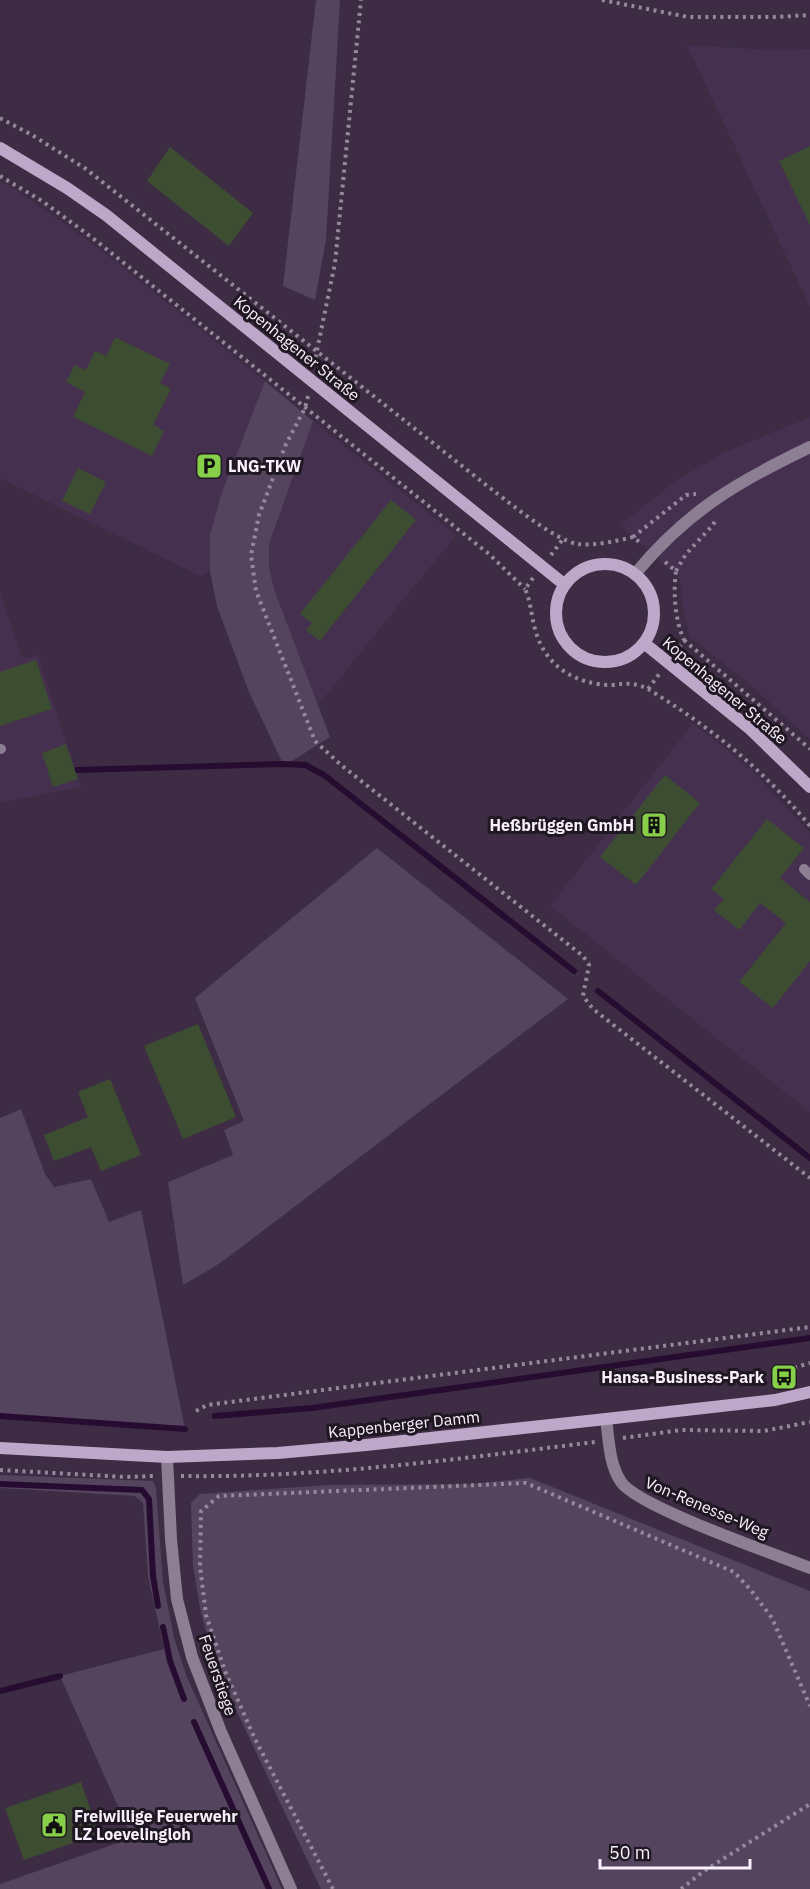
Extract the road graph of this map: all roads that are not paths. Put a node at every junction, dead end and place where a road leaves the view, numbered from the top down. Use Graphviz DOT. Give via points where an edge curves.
graph roads {
  1 [pos="0,148"];
  2 [pos="810,447"];
  3 [pos="635,574"];
  4 [pos="565,585"];
  5 [pos="644,644"];
  6 [pos="810,787"];
  7 [pos="810,1392"];
  8 [pos="606,1419"];
  9 [pos="0,1448"];
  10 [pos="167,1457"];
  11 [pos="810,1568"];
  12 [pos="291,1889"];
  1 -- 4 [label="main road, Kopenhagener Straße" via="106,215"];
  2 -- 3 [label="street" via="732,487 682,525"];
  3 -- 4 [label="main road" via="610,564 597,565 582,570"];
  3 -- 5 [label="main road" via="653,601 653,624"];
  4 -- 5 [label="main road" via="556,620 570,647 583,657 615,662"];
  5 -- 6 [label="main road, Kopenhagener Straße" via="748,728"];
  7 -- 8 [label="main road, Kappenberger Damm" via="775,1400"];
  8 -- 10 [label="main road, Kappenberger Damm" via="278,1453"];
  8 -- 11 [label="street, Von-Renesse-Weg" via="613,1466 635,1496"];
  9 -- 10 [label="main road, Kappenberger Damm"];
  10 -- 12 [label="street, Feuerstiege" via="177,1599 192,1656 221,1732"];
}
